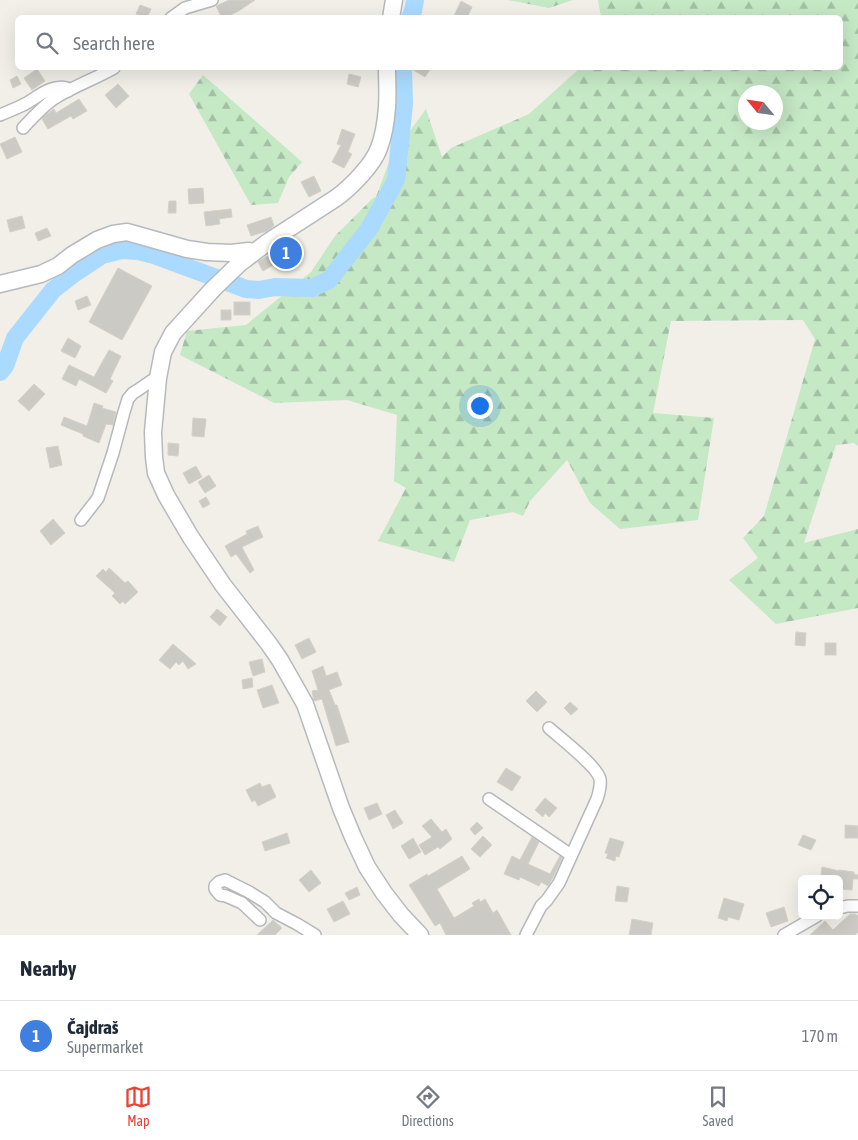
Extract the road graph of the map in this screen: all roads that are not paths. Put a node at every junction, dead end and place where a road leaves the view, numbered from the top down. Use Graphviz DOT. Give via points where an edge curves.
graph roads {
  1 [pos="212,0"];
  2 [pos="394,0"];
  3 [pos="175,15"];
  4 [pos="392,15"];
  5 [pos="111,70"];
  6 [pos="387,70"];
  7 [pos="68,91"];
  8 [pos="0,115"];
  9 [pos="23,128"];
  10 [pos="254,252"];
  11 [pos="0,284"];
  12 [pos="158,378"];
  13 [pos="81,520"];
  14 [pos="549,728"];
  15 [pos="489,799"];
  16 [pos="571,855"];
  17 [pos="858,906"];
  18 [pos="843,907"];
  19 [pos="260,920"];
  20 [pos="810,920"];
  21 [pos="315,935"];
  22 [pos="420,935"];
  23 [pos="526,935"];
  24 [pos="784,935"];
  1 -- 3 [label="street" via="185,8"];
  2 -- 4 [label="main road"];
  5 -- 7 [label="street"];
  6 -- 10 [label="main road" via="385,126 378,150 367,167 340,195"];
  7 -- 8 [label="street" via="60,86"];
  7 -- 9 [label="street" via="53,99"];
  10 -- 11 [label="main road" via="186,249 127,232 97,240 41,274"];
  10 -- 12 [label="main road" via="225,276 173,332 163,352"];
  12 -- 13 [label="street" via="133,393 128,400 98,498"];
  12 -- 22 [label="main road" via="153,432 156,473 190,536 269,644 305,704 341,808 367,867 401,915"];
  14 -- 16 [label="street" via="600,777 597,799"];
  15 -- 16 [label="street"];
  16 -- 23 [label="street"];
  17 -- 18 [label="street"];
  19 -- 21 [label="street" via="242,903 220,895 215,886 225,880"];
  20 -- 24 [label="street"];
}
